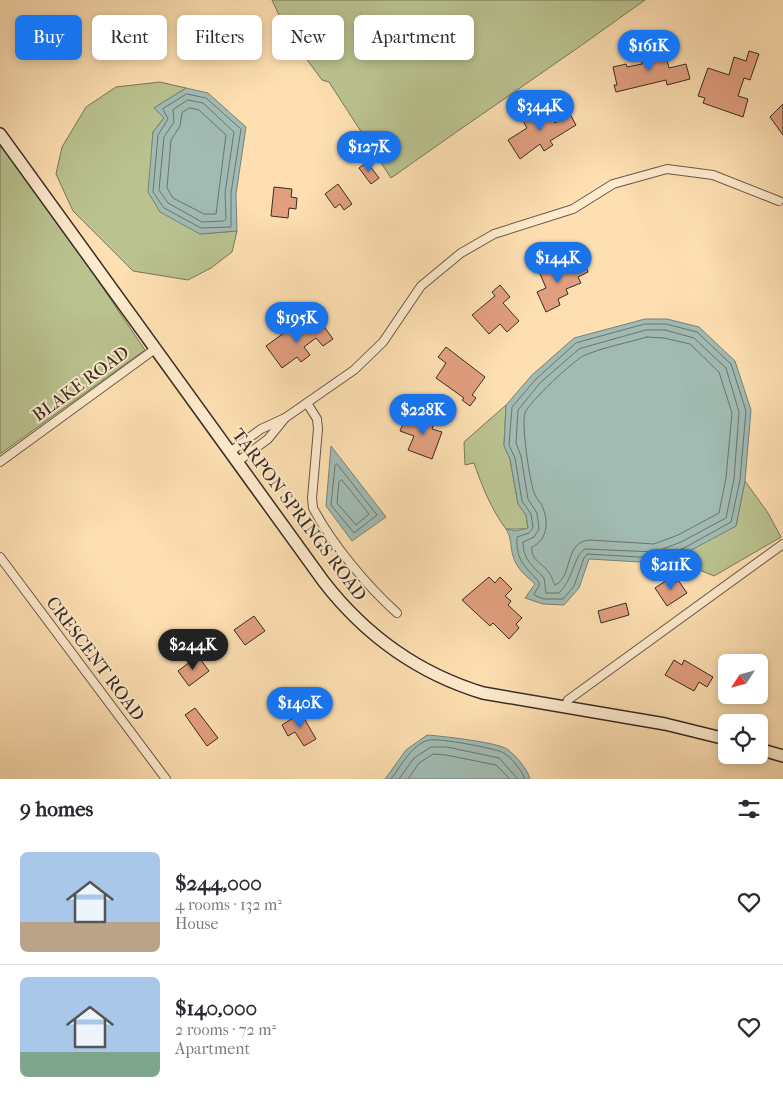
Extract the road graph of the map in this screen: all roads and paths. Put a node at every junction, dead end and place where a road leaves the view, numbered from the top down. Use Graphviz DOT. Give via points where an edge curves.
graph roads {
  1 [pos="0,134"];
  2 [pos="778,201"];
  3 [pos="155,349"];
  4 [pos="307,403"];
  5 [pos="286,418"];
  6 [pos="261,429"];
  7 [pos="268,439"];
  8 [pos="233,457"];
  9 [pos="0,462"];
  10 [pos="783,544"];
  11 [pos="0,558"];
  12 [pos="397,613"];
  13 [pos="565,707"];
  14 [pos="718,738"];
  15 [pos="768,752"];
  16 [pos="783,756"];
  17 [pos="166,779"];
  1 -- 3 [label="main road, TARPON SPRINGS ROAD"];
  2 -- 4 [label="street" via="713,175 667,169 613,184 573,209 494,234 461,253 430,277 410,299 375,350 354,370"];
  3 -- 8 [label="main road, TARPON SPRINGS ROAD"];
  3 -- 9 [label="street, BLAKE ROAD"];
  4 -- 5 [label="street"];
  4 -- 12 [label="street" via="318,423 313,508 355,568"];
  5 -- 6 [label="street"];
  5 -- 7 [label="street"];
  6 -- 7 [label="street"];
  6 -- 8 [label="street"];
  7 -- 8 [label="street"];
  8 -- 13 [label="main road, TARPON SPRINGS ROAD" via="345,609 390,649 425,671 463,687 501,697"];
  10 -- 13 [label="street" via="568,700"];
  11 -- 17 [label="street, CRESCENT ROAD"];
  13 -- 14 [label="main road, TARPON SPRINGS ROAD" via="664,724"];
  15 -- 16 [label="main road"];
}
